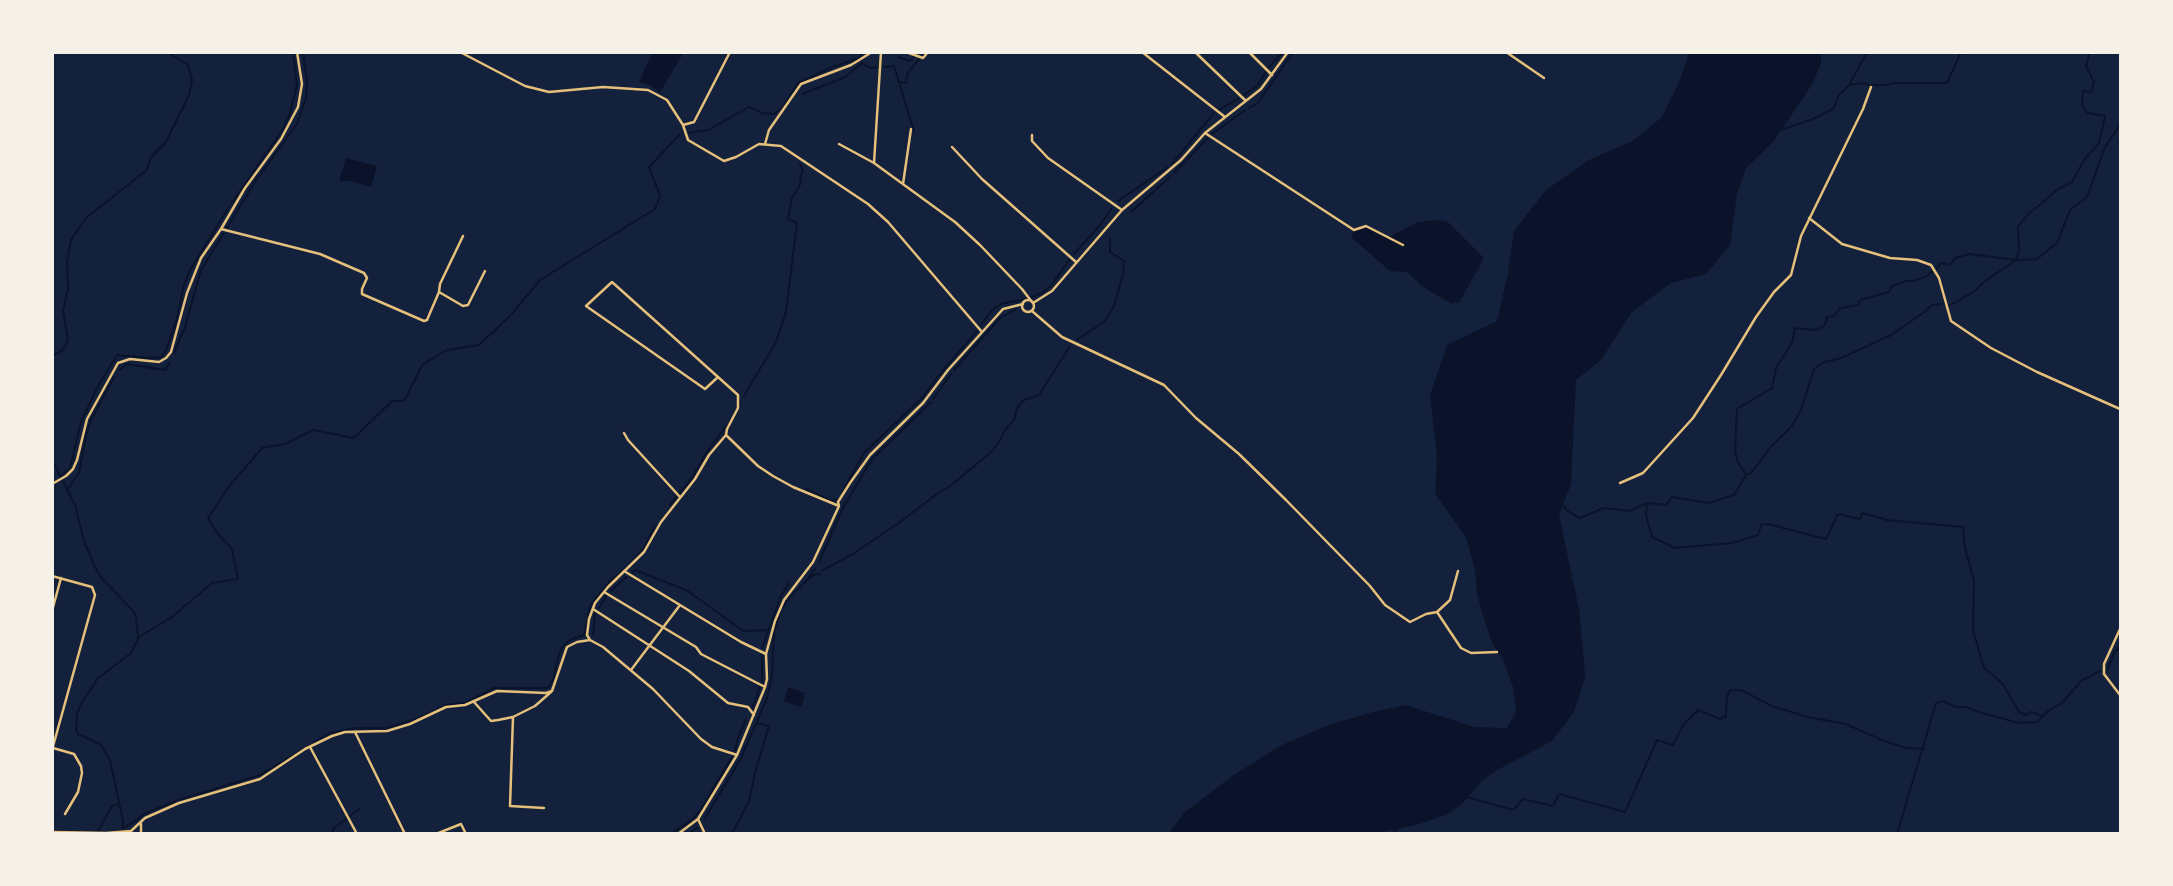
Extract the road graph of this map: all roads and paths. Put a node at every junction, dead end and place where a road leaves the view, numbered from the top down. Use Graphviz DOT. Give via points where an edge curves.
graph roads {
  1 [pos="297,52"];
  2 [pos="460,52"];
  3 [pos="730,52"];
  4 [pos="872,52"];
  5 [pos="881,52"];
  6 [pos="906,52"];
  7 [pos="928,52"];
  8 [pos="1142,52"];
  9 [pos="1195,52"];
  10 [pos="1249,52"];
  11 [pos="1288,52"];
  12 [pos="1506,52"];
  13 [pos="1272,75"];
  14 [pos="1544,78"];
  15 [pos="1871,87"];
  16 [pos="1246,101"];
  17 [pos="1225,118"];
  18 [pos="684,125"];
  19 [pos="911,129"];
  20 [pos="1205,133"];
  21 [pos="1032,135"];
  22 [pos="765,144"];
  23 [pos="839,144"];
  24 [pos="952,148"];
  25 [pos="874,163"];
  26 [pos="903,184"];
  27 [pos="1122,210"];
  28 [pos="1809,218"];
  29 [pos="221,229"];
  30 [pos="463,236"];
  31 [pos="1403,245"];
  32 [pos="1076,262"];
  33 [pos="484,271"];
  34 [pos="439,292"];
  35 [pos="1032,302"];
  36 [pos="1023,304"];
  37 [pos="1032,311"];
  38 [pos="982,332"];
  39 [pos="718,377"];
  40 [pos="2120,409"];
  41 [pos="624,432"];
  42 [pos="726,436"];
  43 [pos="54,483"];
  44 [pos="1620,483"];
  45 [pos="680,497"];
  46 [pos="839,506"];
  47 [pos="624,571"];
  48 [pos="1458,571"];
  49 [pos="52,576"];
  50 [pos="61,578"];
  51 [pos="604,592"];
  52 [pos="680,605"];
  53 [pos="593,609"];
  54 [pos="52,610"];
  55 [pos="1437,612"];
  56 [pos="664,627"];
  57 [pos="2120,629"];
  58 [pos="590,640"];
  59 [pos="650,647"];
  60 [pos="1497,652"];
  61 [pos="766,654"];
  62 [pos="630,670"];
  63 [pos="765,687"];
  64 [pos="552,691"];
  65 [pos="2120,696"];
  66 [pos="474,702"];
  67 [pos="513,716"];
  68 [pos="755,716"];
  69 [pos="355,732"];
  70 [pos="310,747"];
  71 [pos="53,749"];
  72 [pos="737,755"];
  73 [pos="544,808"];
  74 [pos="65,814"];
  75 [pos="698,819"];
  76 [pos="141,824"];
  77 [pos="52,832"];
  78 [pos="110,833"];
  79 [pos="141,834"];
  80 [pos="356,834"];
  81 [pos="405,834"];
  82 [pos="436,834"];
  83 [pos="466,834"];
  84 [pos="678,834"];
  85 [pos="704,834"];
  1 -- 29 [label="street" via="302,84 298,107 281,140 245,188"];
  2 -- 18 [label="street" via="525,86 549,92 602,87 648,90 667,100"];
  3 -- 18 [label="street" via="694,122"];
  4 -- 22 [label="street" via="851,65 801,84 770,130"];
  5 -- 25 [label="street"];
  6 -- 7 [label="street" via="923,58"];
  8 -- 17 [label="street"];
  9 -- 16 [label="street"];
  10 -- 13 [label="street"];
  11 -- 13 [label="street"];
  12 -- 14 [label="street"];
  13 -- 16 [label="street"];
  15 -- 28 [label="street"];
  16 -- 17 [label="street"];
  17 -- 20 [label="street"];
  18 -- 22 [label="street" via="688,140 724,161"];
  19 -- 26 [label="street"];
  20 -- 27 [label="street" via="1181,160"];
  20 -- 31 [label="street" via="1354,230 1366,226"];
  21 -- 27 [label="street" via="1032,141 1048,158"];
  22 -- 38 [label="street" via="781,146 868,204 923,261"];
  23 -- 25 [label="street"];
  24 -- 32 [label="street" via="982,179"];
  25 -- 26 [label="street"];
  26 -- 35 [label="street" via="955,222"];
  27 -- 32 [label="street"];
  28 -- 40 [label="street" via="1842,244 1890,258 1917,260 1931,265 1939,278 1951,320 1991,348"];
  28 -- 44 [label="street" via="1791,275 1756,317 1693,418 1643,473"];
  29 -- 34 [label="street" via="320,254 364,273 367,278 362,294 424,321"];
  29 -- 43 [label="street" via="201,258 171,352 159,362 130,359 118,363 87,419 77,460 66,476"];
  30 -- 34 [label="street"];
  32 -- 35 [label="street" via="1052,291"];
  33 -- 34 [label="street" via="466,306"];
  35 -- 36 [label="street"];
  35 -- 37 [label="street"];
  36 -- 37 [label="street" via="1024,311"];
  36 -- 38 [label="street" via="1003,309"];
  37 -- 55 [label="street" via="1062,337 1164,386 1286,500 1385,605 1410,622"];
  38 -- 46 [label="street" via="918,408 870,455 838,502"];
  39 -- 39 [label="street" via="612,282 586,306 705,389"];
  39 -- 42 [label="street" via="738,395 738,408"];
  41 -- 45 [label="street"];
  42 -- 45 [label="street"];
  42 -- 46 [label="street" via="773,476"];
  45 -- 47 [label="street" via="644,552"];
  46 -- 61 [label="street" via="813,562 784,600"];
  47 -- 51 [label="street"];
  47 -- 52 [label="street"];
  48 -- 55 [label="street" via="1450,600"];
  49 -- 50 [label="street"];
  50 -- 54 [label="street"];
  50 -- 71 [label="street" via="92,587 95,595"];
  51 -- 53 [label="street"];
  51 -- 56 [label="street"];
  52 -- 56 [label="street"];
  52 -- 61 [label="street"];
  53 -- 58 [label="street" via="587,635"];
  53 -- 59 [label="street"];
  55 -- 60 [label="street" via="1461,648 1471,653"];
  56 -- 59 [label="street"];
  56 -- 63 [label="street" via="696,647 701,654"];
  57 -- 65 [label="street" via="2104,664 2104,674"];
  58 -- 62 [label="street"];
  58 -- 64 [label="street" via="567,647"];
  59 -- 62 [label="street"];
  59 -- 68 [label="street" via="689,671 728,703 748,707"];
  61 -- 63 [label="street"];
  62 -- 72 [label="street" via="667,702 701,739 712,747"];
  63 -- 68 [label="street"];
  64 -- 66 [label="street" via="538,694 497,691"];
  64 -- 67 [label="street" via="536,706"];
  66 -- 67 [label="street" via="491,720"];
  66 -- 69 [label="street" via="446,707 387,731"];
  67 -- 73 [label="street" via="510,806"];
  68 -- 72 [label="street"];
  69 -- 70 [label="street" via="332,736"];
  69 -- 81 [label="street"];
  70 -- 76 [label="street" via="260,779 179,803 145,818"];
  70 -- 80 [label="street"];
  71 -- 74 [label="street" via="74,754 81,766 78,792"];
  72 -- 75 [label="street"];
  75 -- 84 [label="street"];
  75 -- 85 [label="street"];
  76 -- 78 [label="street" via="129,832"];
  76 -- 79 [label="street"];
  77 -- 78 [label="street"];
  82 -- 83 [label="street" via="461,824"];
}
